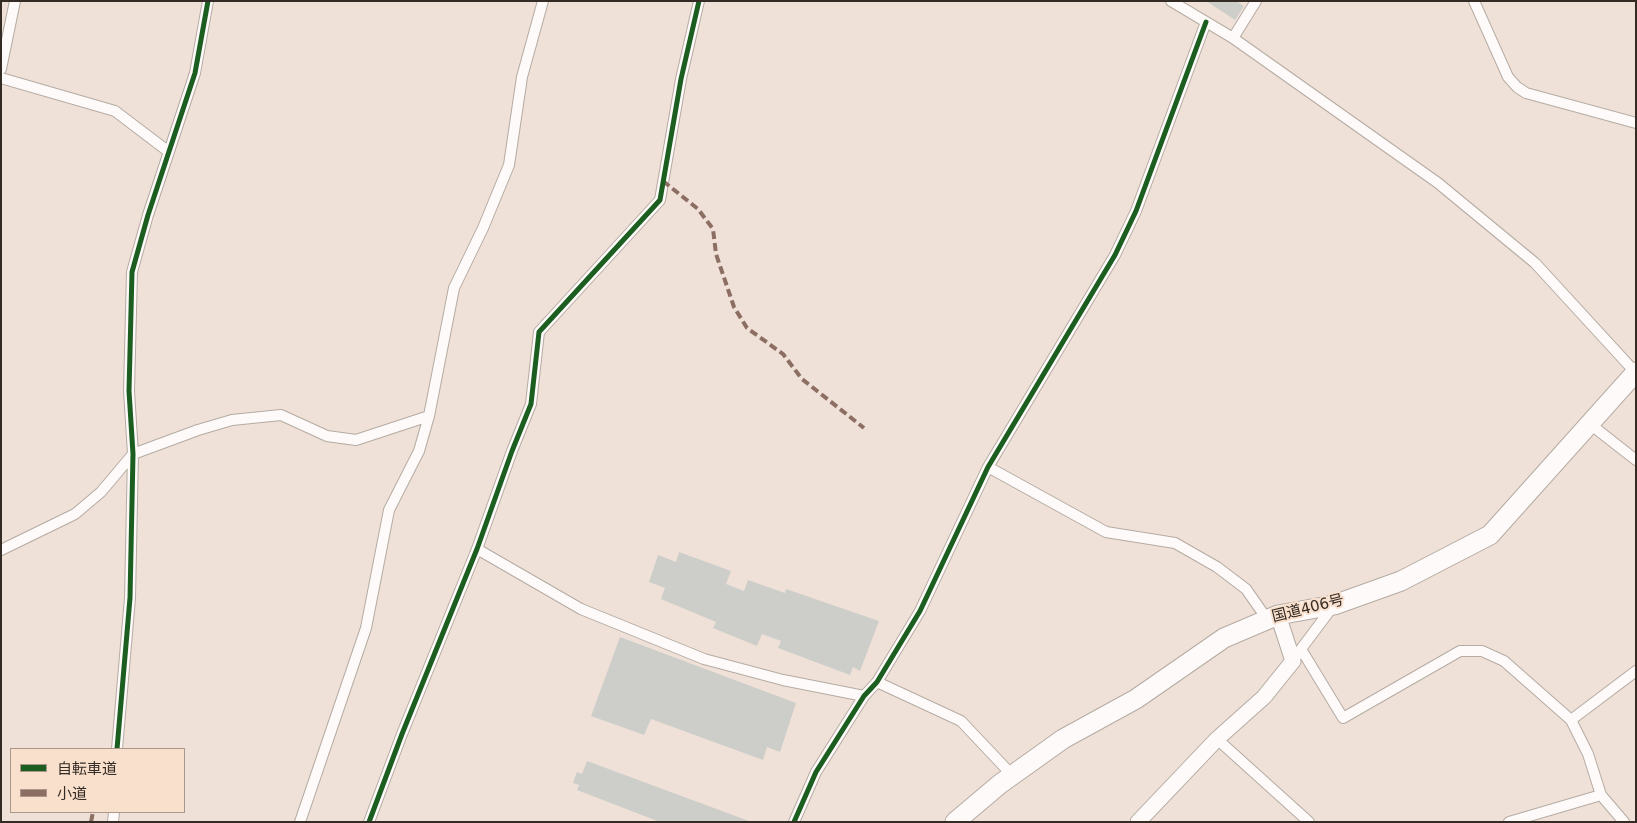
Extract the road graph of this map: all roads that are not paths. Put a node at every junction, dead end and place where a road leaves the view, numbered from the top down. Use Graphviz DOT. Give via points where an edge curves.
graph roads {
  1 [pos="15,1"];
  2 [pos="208,1"];
  3 [pos="543,1"];
  4 [pos="699,1"];
  5 [pos="1171,1"];
  6 [pos="1256,1"];
  7 [pos="1474,1"];
  8 [pos="1183,4"];
  9 [pos="1206,22"];
  10 [pos="1233,38"];
  11 [pos="1,69"];
  12 [pos="1,78"];
  13 [pos="1636,123"];
  14 [pos="169,152"];
  15 [pos="1636,372"];
  16 [pos="429,416"];
  17 [pos="1590,424"];
  18 [pos="133,454"];
  19 [pos="1636,460"];
  20 [pos="988,467"];
  21 [pos="477,549"];
  22 [pos="1,550"];
  23 [pos="1334,605"];
  24 [pos="1272,617"];
  25 [pos="1297,655"];
  26 [pos="1636,671"];
  27 [pos="877,682"];
  28 [pos="864,696"];
  29 [pos="1571,720"];
  30 [pos="1217,740"];
  31 [pos="117,748"];
  32 [pos="1012,775"];
  33 [pos="1601,795"];
  34 [pos="300,822"];
  35 [pos="369,822"];
  36 [pos="794,822"];
  37 [pos="956,822"];
  38 [pos="1138,822"];
  39 [pos="1309,822"];
  40 [pos="1508,822"];
  41 [pos="1624,822"];
  1 -- 11 [label="street"];
  2 -- 14 [label="street" via="195,73"];
  3 -- 16 [label="street" via="522,77 509,165 454,288"];
  4 -- 21 [label="street" via="681,79 660,200 538,332 531,404"];
  5 -- 8 [label="street"];
  6 -- 10 [label="street"];
  7 -- 13 [label="street" via="1508,77 1517,87 1526,93"];
  8 -- 9 [label="street"];
  9 -- 10 [label="street"];
  9 -- 20 [label="street" via="1136,211 1115,255"];
  10 -- 15 [label="street" via="1438,183 1528,257"];
  12 -- 14 [label="street" via="115,111"];
  14 -- 18 [label="street" via="132,272 129,390"];
  15 -- 17 [label="highway, 国道406号"];
  16 -- 18 [label="street" via="356,440 327,436 281,415 232,420"];
  16 -- 34 [label="street" via="419,451 389,510 366,628"];
  17 -- 19 [label="street"];
  17 -- 23 [label="highway, 国道406号" via="1490,535 1401,581"];
  18 -- 22 [label="street" via="101,492 75,514"];
  18 -- 31 [label="street" via="130,598"];
  20 -- 24 [label="street" via="1106,532 1175,543 1217,567 1246,589"];
  20 -- 27 [label="street" via="920,611"];
  21 -- 28 [label="street" via="581,608 704,659 783,680"];
  21 -- 35 [label="street"];
  23 -- 24 [label="highway, 国道406号"];
  23 -- 25 [label="street"];
  24 -- 25 [label="street"];
  24 -- 32 [label="highway, 国道406号" via="1224,638 1136,699 1063,739"];
  25 -- 29 [label="street" via="1343,718 1460,651 1482,651 1504,661"];
  25 -- 30 [label="street" via="1264,697"];
  26 -- 29 [label="street"];
  27 -- 28 [label="street"];
  27 -- 32 [label="street" via="961,721"];
  28 -- 36 [label="street" via="816,772"];
  29 -- 33 [label="street" via="1588,754"];
  30 -- 38 [label="street"];
  30 -- 39 [label="street"];
  32 -- 37 [label="highway, 国道406号"];
  33 -- 40 [label="street"];
  33 -- 41 [label="street"];
}
